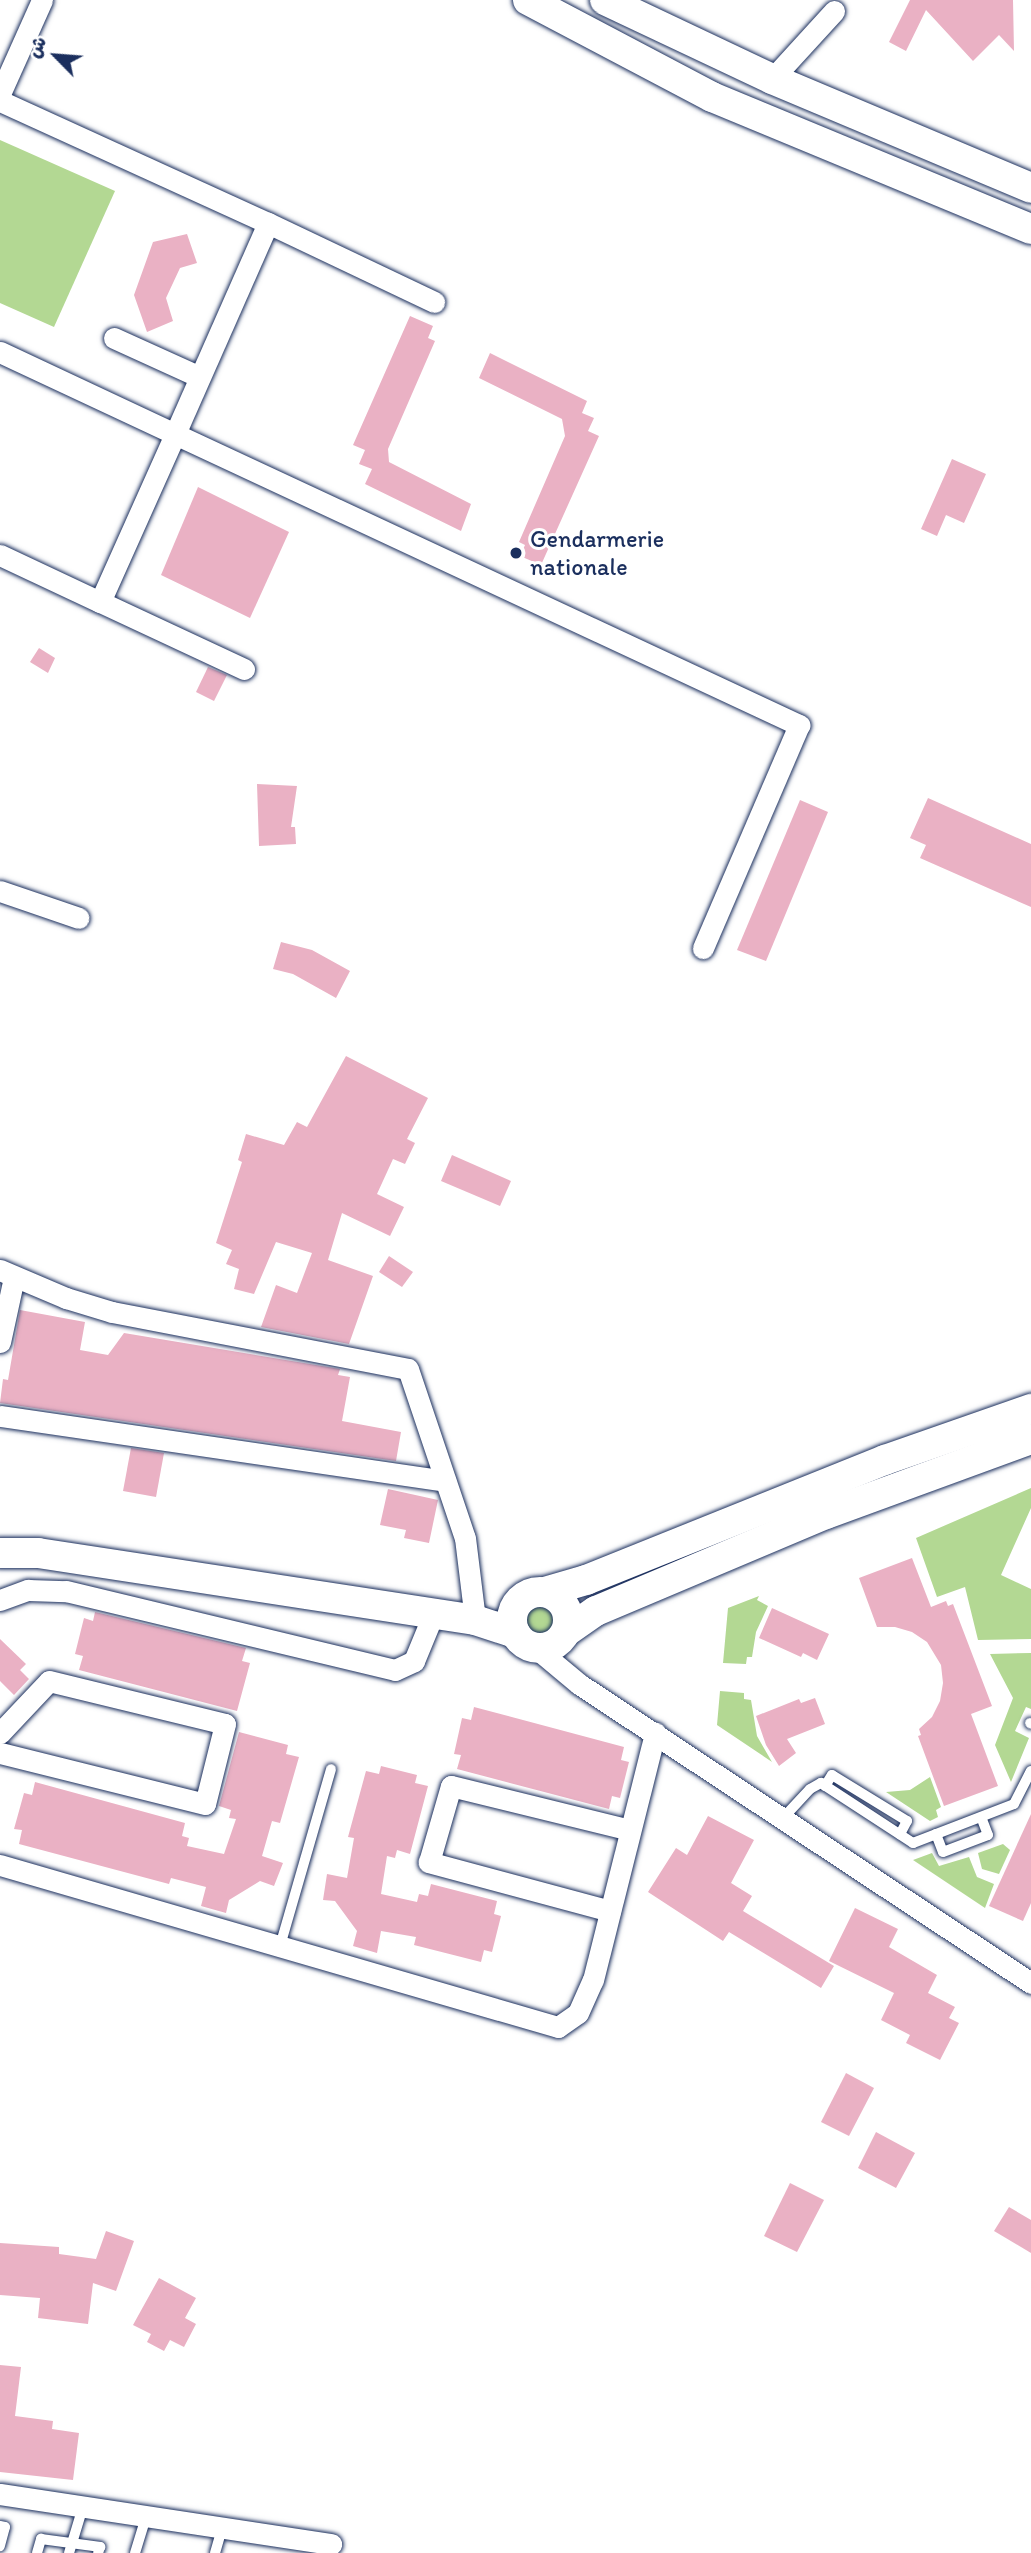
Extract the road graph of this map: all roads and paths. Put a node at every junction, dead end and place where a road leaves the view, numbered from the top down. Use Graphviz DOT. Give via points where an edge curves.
graph roads {
  1 [pos="42,0"];
  2 [pos="528,0"];
  3 [pos="605,0"];
  4 [pos="834,10"];
  5 [pos="772,79"];
  6 [pos="0,94"];
  7 [pos="0,101"];
  8 [pos="1031,188"];
  9 [pos="268,223"];
  10 [pos="1031,229"];
  11 [pos="434,302"];
  12 [pos="114,338"];
  13 [pos="0,352"];
  14 [pos="200,377"];
  15 [pos="175,434"];
  16 [pos="0,555"];
  17 [pos="100,602"];
  18 [pos="244,669"];
  19 [pos="0,891"];
  20 [pos="79,918"];
  21 [pos="703,948"];
  22 [pos="7,1273"];
  23 [pos="0,1342"];
  24 [pos="1031,1409"];
  25 [pos="0,1416"];
  26 [pos="1031,1439"];
  27 [pos="445,1481"];
  28 [pos="0,1553"];
  29 [pos="545,1592"];
  30 [pos="0,1600"];
  31 [pos="433,1615"];
  32 [pos="475,1620"];
  33 [pos="523,1629"];
  34 [pos="567,1631"];
  35 [pos="0,1733"];
  36 [pos="655,1733"];
  37 [pos="0,1753"];
  38 [pos="331,1769"];
  39 [pos="1031,1771"];
  40 [pos="784,1817"];
  41 [pos="981,1817"];
  42 [pos="630,1830"];
  43 [pos="936,1834"];
  44 [pos="0,1865"];
  45 [pos="610,1911"];
  46 [pos="280,1946"];
  47 [pos="1031,1983"];
  48 [pos="0,2494"];
  49 [pos="83,2507"];
  50 [pos="146,2516"];
  51 [pos="0,2526"];
  52 [pos="222,2528"];
  53 [pos="331,2544"];
  54 [pos="0,2546"];
  55 [pos="71,2548"];
  56 [pos="37,2553"];
  57 [pos="98,2553"];
  58 [pos="138,2553"];
  59 [pos="215,2553"];
  1 -- 6 [label="street"];
  2 -- 10 [label="main road" via="712,97"];
  3 -- 5 [label="main road"];
  4 -- 5 [label="street"];
  5 -- 8 [label="main road"];
  7 -- 9 [label="street"];
  9 -- 11 [label="street"];
  9 -- 14 [label="street"];
  12 -- 14 [label="street"];
  13 -- 15 [label="street"];
  14 -- 15 [label="street"];
  15 -- 17 [label="street"];
  15 -- 21 [label="street" via="799,725"];
  16 -- 17 [label="street"];
  17 -- 18 [label="street"];
  19 -- 20 [label="street"];
  22 -- 23 [label="street"];
  22 -- 27 [label="street" via="112,1312 408,1369"];
  24 -- 29 [label="main road" via="885,1460 586,1580"];
  25 -- 27 [label="street"];
  26 -- 34 [label="main road" via="826,1514 596,1611"];
  27 -- 32 [label="street" via="465,1538"];
  28 -- 31 [label="main road" via="38,1553"];
  29 -- 33 [label="main road" via="529,1594"];
  29 -- 34 [label="main road" via="566,1606"];
  30 -- 31 [label="street" via="28,1590 66,1591 395,1670 409,1666 418,1655"];
  31 -- 32 [label="main road"];
  32 -- 33 [label="main road"];
  33 -- 34 [label="main road" via="555,1645"];
  33 -- 36 [label="street" via="573,1680"];
  35 -- 37 [label="street" via="49,1681 225,1724 205,1804"];
  36 -- 40 [label="street"];
  36 -- 42 [label="street"];
  38 -- 46 [label="lane"];
  39 -- 41 [label="lane" via="1014,1804"];
  40 -- 43 [label="lane" via="821,1783 913,1843"];
  40 -- 47 [label="street"];
  41 -- 43 [label="lane"];
  41 -- 43 [label="lane" via="988,1835 943,1852"];
  42 -- 45 [label="street"];
  42 -- 45 [label="street" via="451,1786 429,1862"];
  44 -- 46 [label="street"];
  45 -- 46 [label="street" via="585,1998 578,2013 558,2026"];
  48 -- 49 [label="street"];
  49 -- 50 [label="street"];
  49 -- 55 [label="lane"];
  50 -- 52 [label="street"];
  50 -- 58 [label="lane"];
  51 -- 54 [label="lane" via="5,2527"];
  52 -- 53 [label="street"];
  52 -- 59 [label="lane"];
  55 -- 56 [label="lane" via="41,2539"];
  55 -- 57 [label="lane" via="100,2547"];
}
